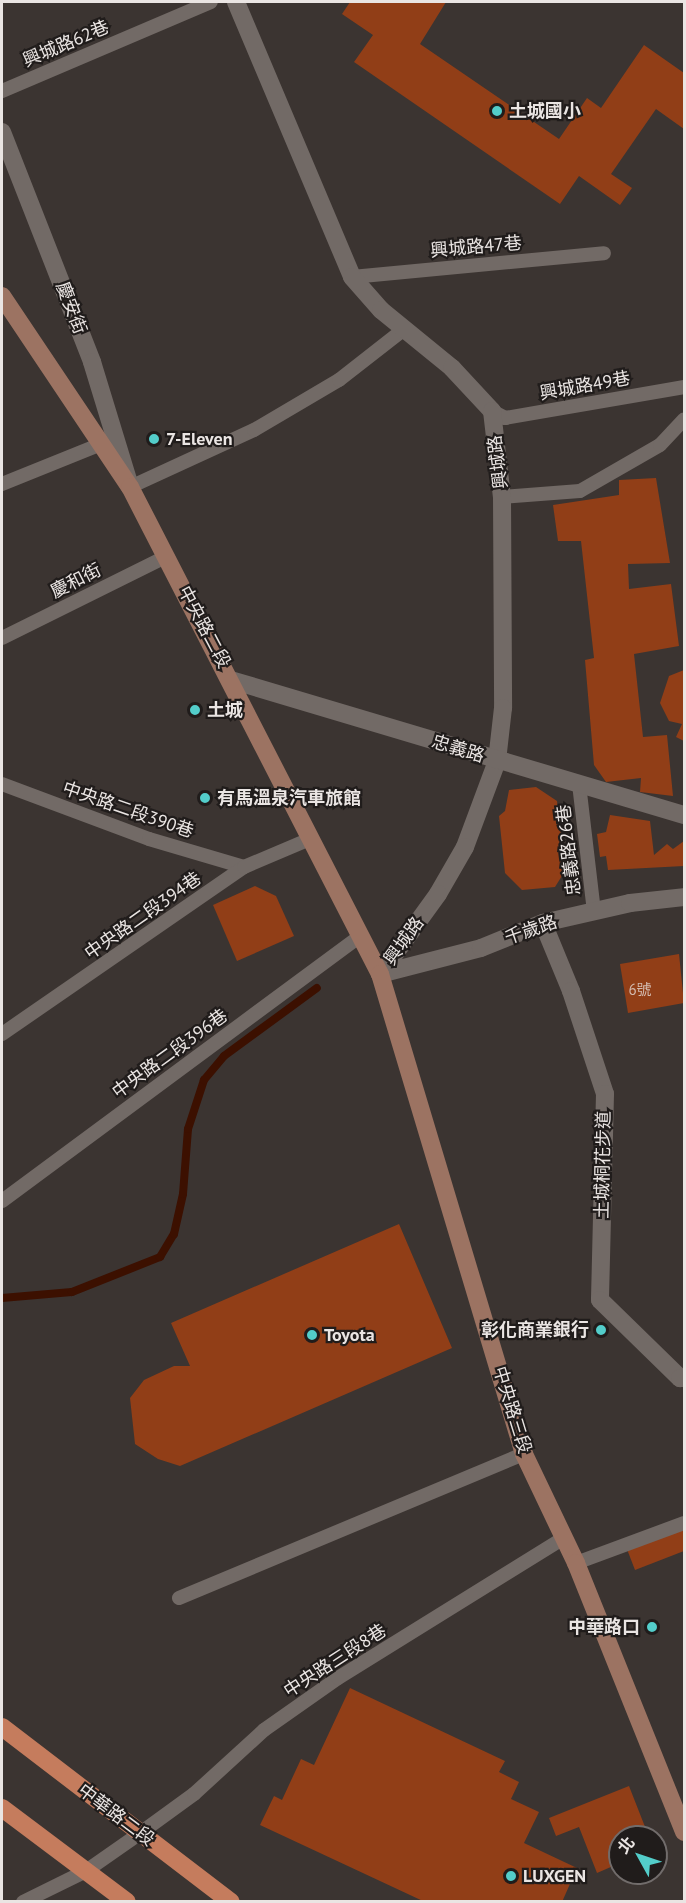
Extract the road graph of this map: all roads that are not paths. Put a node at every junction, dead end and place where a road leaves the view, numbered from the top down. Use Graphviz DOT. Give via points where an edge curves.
graph roads {
  1 [pos="211,2"];
  2 [pos="236,2"];
  3 [pos="2,91"];
  4 [pos="2,132"];
  5 [pos="604,253"];
  6 [pos="352,277"];
  7 [pos="2,296"];
  8 [pos="403,330"];
  9 [pos="684,387"];
  10 [pos="492,411"];
  11 [pos="684,419"];
  12 [pos="101,444"];
  13 [pos="2,484"];
  14 [pos="130,487"];
  15 [pos="502,497"];
  16 [pos="166,556"];
  17 [pos="2,638"];
  18 [pos="231,680"];
  19 [pos="496,761"];
  20 [pos="2,784"];
  21 [pos="579,784"];
  22 [pos="684,815"];
  23 [pos="310,839"];
  24 [pos="244,867"];
  25 [pos="684,897"];
  26 [pos="594,911"];
  27 [pos="543,923"];
  28 [pos="360,936"];
  29 [pos="380,974"];
  30 [pos="2,1034"];
  31 [pos="2,1201"];
  32 [pos="684,1378"];
  33 [pos="524,1454"];
  34 [pos="684,1523"];
  35 [pos="565,1537"];
  36 [pos="576,1563"];
  37 [pos="179,1598"];
  38 [pos="2,1727"];
  39 [pos="2,1808"];
  40 [pos="684,1832"];
  41 [pos="139,1834"];
  42 [pos="86,1870"];
  43 [pos="23,1902"];
  44 [pos="127,1902"];
  45 [pos="231,1902"];
  1 -- 3 [label="lane, 興城路62巷"];
  2 -- 6 [label="street, 興城路"];
  4 -- 14 [label="street, 慶安街" via="92,362"];
  5 -- 6 [label="lane, 興城路47巷"];
  6 -- 8 [label="street, 興城路"];
  7 -- 12 [label="street, 中央路二段"];
  8 -- 10 [label="street, 興城路" via="452,368"];
  8 -- 14 [label="lane" via="339,380 254,430"];
  9 -- 10 [label="lane, 興城路49巷" via="506,418"];
  10 -- 15 [label="street, 興城路"];
  11 -- 15 [label="lane" via="660,445 580,491"];
  12 -- 13 [label="lane"];
  12 -- 14 [label="street, 中央路二段"];
  14 -- 16 [label="street, 中央路二段"];
  15 -- 19 [label="street, 興城路" via="503,708"];
  16 -- 17 [label="lane, 慶和街"];
  16 -- 18 [label="street, 中央路二段"];
  18 -- 19 [label="street, 忠義路"];
  18 -- 23 [label="street, 中央路二段"];
  19 -- 21 [label="street, 忠義路"];
  19 -- 29 [label="street, 興城路" via="465,847 438,894"];
  20 -- 24 [label="lane, 中央路二段390巷" via="149,839"];
  21 -- 22 [label="street, 忠義路"];
  21 -- 26 [label="lane, 忠義路26巷"];
  23 -- 24 [label="lane, 中央路二段394巷"];
  23 -- 28 [label="street, 中央路二段"];
  24 -- 30 [label="lane, 中央路二段394巷"];
  25 -- 26 [label="street, 千歲路"];
  26 -- 27 [label="street, 千歲路"];
  27 -- 29 [label="street, 千歲路" via="481,948"];
  27 -- 32 [label="street, 土城桐花步道" via="571,991 605,1094 600,1300"];
  28 -- 29 [label="street, 中央路二段"];
  28 -- 31 [label="lane, 中央路二段396巷"];
  29 -- 33 [label="street, 中央路三段"];
  33 -- 35 [label="street, 中央路三段"];
  33 -- 37 [label="lane"];
  34 -- 36 [label="lane"];
  35 -- 36 [label="street, 中央路三段"];
  35 -- 41 [label="lane, 中央路三段8巷" via="338,1678 264,1730 194,1794"];
  36 -- 40 [label="street, 中央路三段"];
  38 -- 41 [label="main road, 中華路二段"];
  39 -- 42 [label="main road"];
  41 -- 42 [label="lane, 中央路三段8巷"];
  41 -- 45 [label="main road, 中華路二段"];
  42 -- 43 [label="lane, 中央路三段8巷"];
  42 -- 44 [label="main road"];
}
